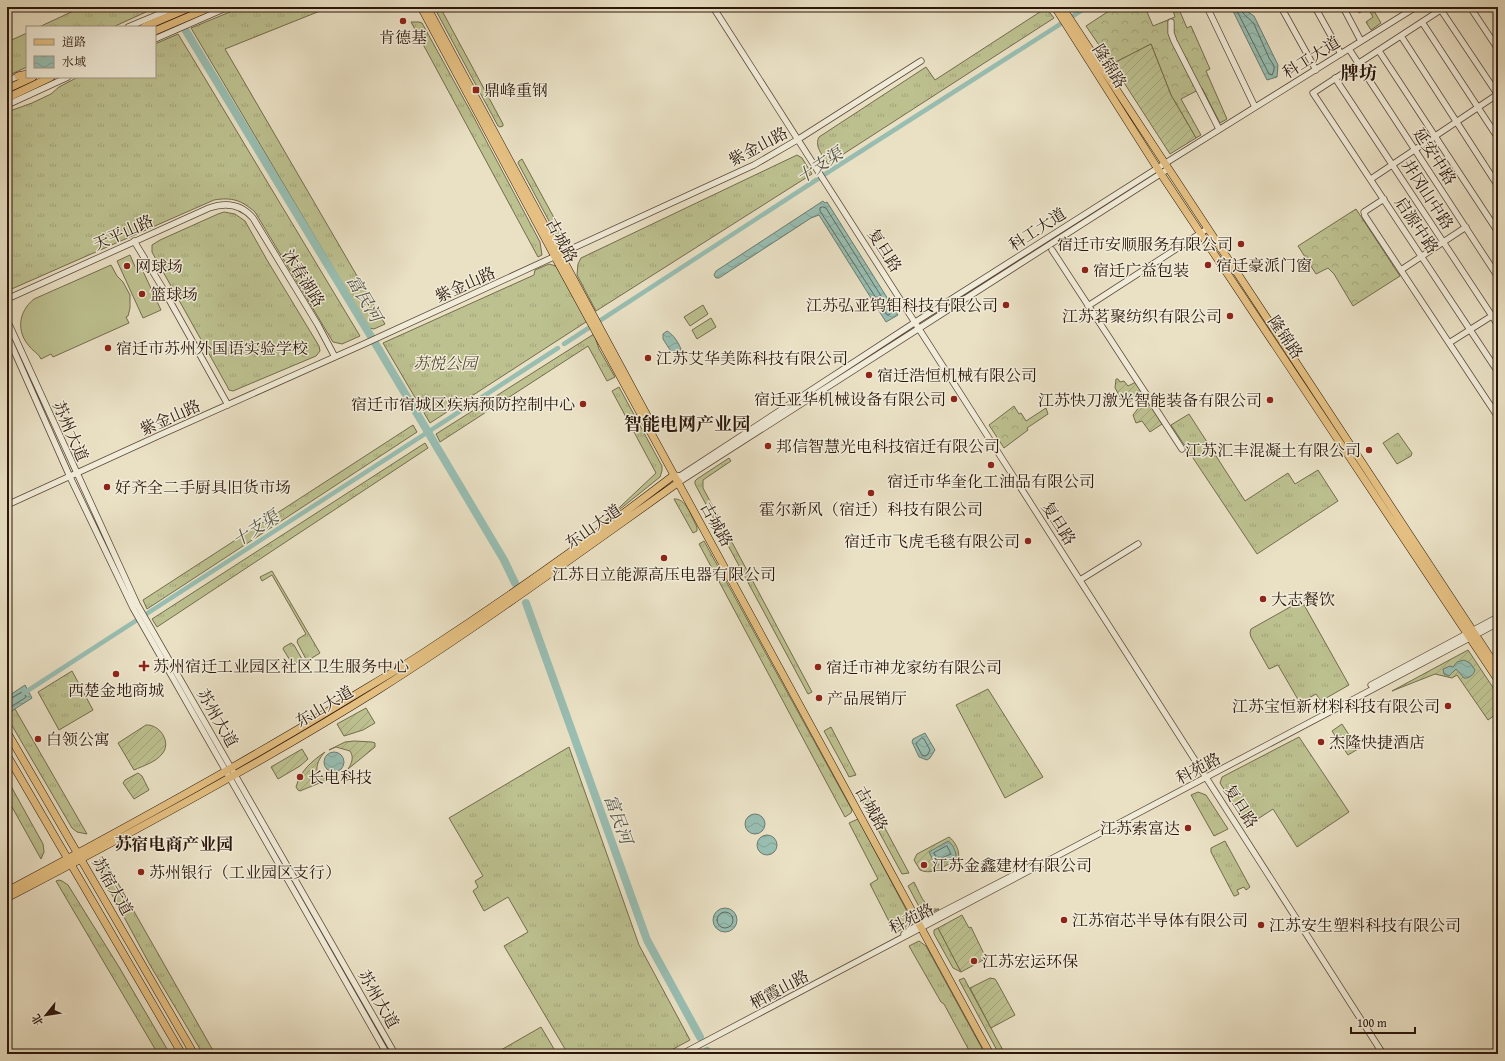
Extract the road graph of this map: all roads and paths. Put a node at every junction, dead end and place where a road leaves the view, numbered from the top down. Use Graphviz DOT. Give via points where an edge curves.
graph roads {
  1 [pos="176,7"];
  2 [pos="190,7"];
  3 [pos="211,7"];
  4 [pos="228,7"];
  5 [pos="421,7"];
  6 [pos="427,7"];
  7 [pos="713,7"];
  8 [pos="1055,7"];
  9 [pos="1062,7"];
  10 [pos="1207,7"];
  11 [pos="1281,7"];
  12 [pos="1315,7"];
  13 [pos="1343,7"];
  14 [pos="1416,7"];
  15 [pos="1470,7"];
  16 [pos="1442,8"];
  17 [pos="1407,9"];
  18 [pos="1171,22"];
  19 [pos="1422,22"];
  20 [pos="130,26"];
  21 [pos="146,26"];
  22 [pos="156,31"];
  23 [pos="1401,36"];
  24 [pos="156,38"];
  25 [pos="1080,40"];
  26 [pos="1361,41"];
  27 [pos="1349,49"];
  28 [pos="1498,49"];
  29 [pos="1379,50"];
  30 [pos="1341,54"];
  31 [pos="921,60"];
  32 [pos="1358,63"];
  33 [pos="1316,70"];
  34 [pos="26,73"];
  35 [pos="18,76"];
  36 [pos="31,78"];
  37 [pos="49,78"];
  38 [pos="66,78"];
  39 [pos="1335,78"];
  40 [pos="7,81"];
  41 [pos="7,89"];
  42 [pos="1498,94"];
  43 [pos="7,98"];
  44 [pos="7,105"];
  45 [pos="1255,107"];
  46 [pos="1478,107"];
  47 [pos="1456,122"];
  48 [pos="1219,130"];
  49 [pos="1435,137"];
  50 [pos="1498,138"];
  51 [pos="797,140"];
  52 [pos="1415,150"];
  53 [pos="1393,165"];
  54 [pos="1166,166"];
  55 [pos="1159,171"];
  56 [pos="1371,179"];
  57 [pos="1498,186"];
  58 [pos="1384,199"];
  59 [pos="248,215"];
  60 [pos="1466,228"];
  61 [pos="1207,229"];
  62 [pos="1498,232"];
  63 [pos="1200,233"];
  64 [pos="137,242"];
  65 [pos="1444,242"];
  66 [pos="1052,250"];
  67 [pos="558,256"];
  68 [pos="1422,256"];
  69 [pos="1400,270"];
  70 [pos="1498,278"];
  71 [pos="7,300"];
  72 [pos="1088,306"];
  73 [pos="1498,312"];
  74 [pos="1492,316"];
  75 [pos="7,320"];
  76 [pos="916,322"];
  77 [pos="1498,325"];
  78 [pos="920,329"];
  79 [pos="1470,330"];
  80 [pos="7,335"];
  81 [pos="1449,343"];
  82 [pos="334,357"];
  83 [pos="1498,372"];
  84 [pos="229,404"];
  85 [pos="1498,417"];
  86 [pos="1182,449"];
  87 [pos="77,474"];
  88 [pos="70,477"];
  89 [pos="679,478"];
  90 [pos="7,505"];
  91 [pos="1138,544"];
  92 [pos="1080,580"];
  93 [pos="135,606"];
  94 [pos="1498,617"];
  95 [pos="1498,623"];
  96 [pos="1471,634"];
  97 [pos="1498,669"];
  98 [pos="1498,680"];
  99 [pos="7,732"];
  100 [pos="7,755"];
  101 [pos="228,769"];
  102 [pos="232,776"];
  103 [pos="1206,777"];
  104 [pos="79,856"];
  105 [pos="69,862"];
  106 [pos="7,891"];
  107 [pos="7,898"];
  108 [pos="922,925"];
  109 [pos="886,945"];
  110 [pos="182,1054"];
  111 [pos="194,1054"];
  112 [pos="387,1054"];
  113 [pos="395,1054"];
  114 [pos="682,1054"];
  115 [pos="990,1054"];
  116 [pos="994,1054"];
  117 [pos="1383,1054"];
  1 -- 20 [label="street"];
  2 -- 21 [label="main road"];
  3 -- 22 [label="main road"];
  4 -- 24 [label="street"];
  5 -- 67 [label="main road, 古城路"];
  6 -- 67 [label="main road, 古城路"];
  7 -- 51 [label="street, 复旦路"];
  8 -- 25 [label="main road, 隆锦路"];
  9 -- 25 [label="main road, 隆锦路"];
  10 -- 45 [label="street"];
  11 -- 33 [label="street"];
  12 -- 30 [label="street"];
  13 -- 26 [label="street"];
  14 -- 17 [label="street, 科工大道"];
  15 -- 28 [label="street"];
  16 -- 19 [label="street"];
  16 -- 42 [label="street"];
  17 -- 26 [label="street, 科工大道"];
  18 -- 48 [label="street" via="1174,41"];
  19 -- 23 [label="street"];
  19 -- 46 [label="street"];
  23 -- 29 [label="street"];
  23 -- 47 [label="street"];
  25 -- 54 [label="main road, 隆锦路"];
  25 -- 55 [label="main road, 隆锦路"];
  26 -- 27 [label="street, 科工大道"];
  27 -- 30 [label="street, 科工大道"];
  27 -- 32 [label="street, 延安中路"];
  29 -- 32 [label="street"];
  29 -- 49 [label="street"];
  30 -- 33 [label="street, 科工大道"];
  31 -- 51 [label="street, 紫金山路"];
  32 -- 39 [label="street"];
  32 -- 52 [label="street, 延安中路"];
  33 -- 45 [label="street, 科工大道"];
  34 -- 35 [label="main road"];
  35 -- 40 [label="street"];
  36 -- 41 [label="main road"];
  37 -- 43 [label="main road"];
  38 -- 44 [label="street"];
  39 -- 53 [label="street, 井冈山中路"];
  39 -- 56 [label="street, 启源中路" via="1313,93"];
  42 -- 46 [label="street"];
  45 -- 48 [label="street, 科工大道"];
  46 -- 47 [label="street"];
  46 -- 50 [label="street"];
  47 -- 49 [label="street"];
  47 -- 57 [label="street"];
  48 -- 54 [label="street, 科工大道"];
  49 -- 52 [label="street"];
  49 -- 62 [label="street"];
  51 -- 67 [label="street, 紫金山路" via="754,165"];
  51 -- 76 [label="street, 复旦路"];
  52 -- 53 [label="street"];
  52 -- 60 [label="street, 延安中路"];
  53 -- 56 [label="street"];
  53 -- 65 [label="street, 井冈山中路"];
  54 -- 55 [label="street, 科工大道"];
  54 -- 61 [label="main road, 隆锦路"];
  55 -- 63 [label="main road, 隆锦路"];
  55 -- 76 [label="street, 科工大道"];
  55 -- 78 [label="street, 科工大道"];
  56 -- 58 [label="street, 启源中路"];
  58 -- 68 [label="street, 启源中路"];
  58 -- 69 [label="street" via="1364,212"];
  59 -- 64 [label="street, 天平山路" via="236,208 220,207"];
  59 -- 82 [label="street, 沐春湖路"];
  60 -- 65 [label="street"];
  60 -- 70 [label="street, 延安中路"];
  61 -- 63 [label="street"];
  61 -- 96 [label="main road, 隆锦路"];
  63 -- 72 [label="street"];
  63 -- 96 [label="main road, 隆锦路"];
  64 -- 71 [label="street, 天平山路"];
  64 -- 84 [label="street"];
  65 -- 68 [label="street"];
  65 -- 74 [label="street, 井冈山中路"];
  66 -- 72 [label="street"];
  67 -- 82 [label="street, 紫金山路"];
  67 -- 89 [label="main road, 古城路"];
  68 -- 69 [label="street"];
  68 -- 79 [label="street, 启源中路"];
  69 -- 81 [label="street"];
  72 -- 86 [label="street"];
  73 -- 74 [label="street"];
  74 -- 77 [label="street, 井冈山中路"];
  74 -- 79 [label="street"];
  75 -- 87 [label="street, 苏州大道"];
  76 -- 78 [label="street, 复旦路"];
  76 -- 89 [label="street, 科工大道"];
  78 -- 89 [label="street, 科工大道"];
  78 -- 92 [label="street, 复旦路"];
  79 -- 81 [label="street"];
  79 -- 83 [label="street, 启源中路"];
  80 -- 88 [label="street, 苏州大道"];
  81 -- 85 [label="street"];
  82 -- 84 [label="street, 紫金山路"];
  84 -- 87 [label="street, 紫金山路"];
  87 -- 88 [label="street, 紫金山路"];
  87 -- 93 [label="street, 苏州大道"];
  88 -- 90 [label="street, 紫金山路"];
  88 -- 93 [label="street, 苏州大道"];
  89 -- 101 [label="main road, 东山大道" via="422,654"];
  89 -- 102 [label="main road, 东山大道" via="524,593 442,649"];
  89 -- 108 [label="main road, 古城路"];
  91 -- 92 [label="street"];
  92 -- 103 [label="street, 复旦路"];
  93 -- 101 [label="street, 苏州大道"];
  94 -- 96 [label="street, 科苑路"];
  95 -- 96 [label="street, 科苑路"];
  96 -- 97 [label="main road, 隆锦路"];
  96 -- 98 [label="main road, 隆锦路"];
  96 -- 103 [label="street, 科苑路"];
  99 -- 104 [label="main road, 苏宿大道"];
  100 -- 105 [label="main road, 苏宿大道"];
  101 -- 102 [label="street, 苏州大道"];
  101 -- 104 [label="main road, 东山大道"];
  102 -- 104 [label="main road, 东山大道"];
  102 -- 112 [label="street, 苏州大道"];
  102 -- 113 [label="street, 苏州大道"];
  103 -- 108 [label="street, 科苑路"];
  103 -- 117 [label="street, 复旦路"];
  104 -- 105 [label="main road, 东山大道"];
  104 -- 111 [label="main road, 苏宿大道"];
  105 -- 106 [label="main road, 东山大道"];
  105 -- 107 [label="main road, 东山大道"];
  105 -- 110 [label="main road, 苏宿大道"];
  108 -- 109 [label="street, 科苑路"];
  108 -- 115 [label="main road, 古城路"];
  108 -- 116 [label="main road, 古城路"];
  109 -- 114 [label="street, 栖霞山路"];
}
